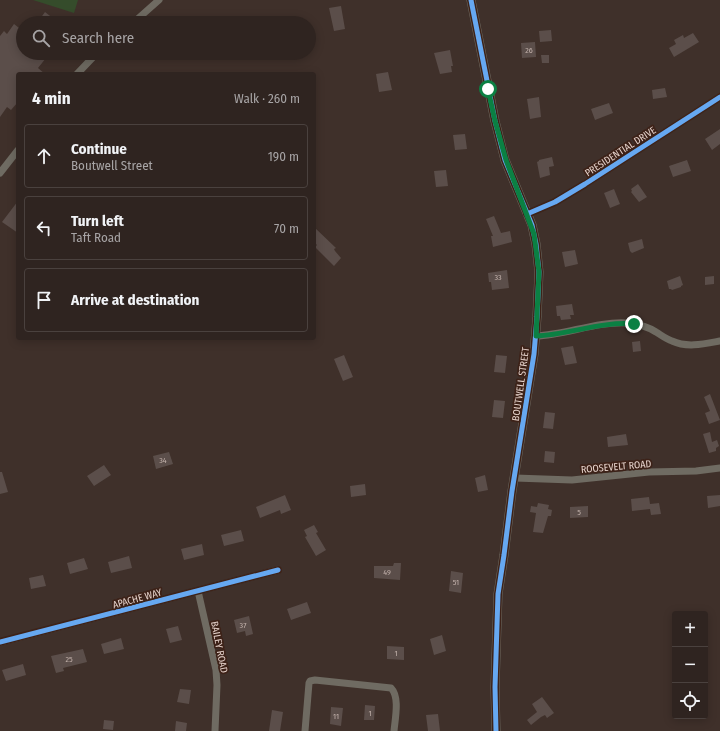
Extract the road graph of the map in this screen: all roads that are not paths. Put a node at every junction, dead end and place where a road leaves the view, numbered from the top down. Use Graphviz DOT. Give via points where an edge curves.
graph roads {
  1 [pos="159,0"];
  2 [pos="471,0"];
  3 [pos="141,16"];
  4 [pos="90,60"];
  5 [pos="79,72"];
  6 [pos="720,98"];
  7 [pos="16,153"];
  8 [pos="0,173"];
  9 [pos="527,214"];
  10 [pos="536,336"];
  11 [pos="720,341"];
  12 [pos="720,468"];
  13 [pos="515,478"];
  14 [pos="278,570"];
  15 [pos="198,591"];
  16 [pos="0,642"];
  17 [pos="215,731"];
  18 [pos="305,731"];
  19 [pos="394,731"];
  20 [pos="496,731"];
  1 -- 3 [label="street"];
  2 -- 9 [label="street, BOUTWELL STREET" via="500,143"];
  4 -- 5 [label="street"];
  6 -- 9 [label="street, PRESIDENTIAL DRIVE" via="585,184 555,202"];
  7 -- 8 [label="street"];
  9 -- 10 [label="street, BOUTWELL STREET" via="534,234 539,272"];
  10 -- 11 [label="street" via="625,323 650,328 671,341 682,344 698,345"];
  10 -- 13 [label="street, BOUTWELL STREET"];
  12 -- 13 [label="street, ROOSEVELT ROAD" via="572,480"];
  13 -- 20 [label="street, BOUTWELL STREET" via="498,594"];
  14 -- 15 [label="street, APACHE WAY"];
  15 -- 16 [label="street, APACHE WAY"];
  15 -- 17 [label="street, BAILEY ROAD" via="216,670"];
  18 -- 19 [label="street" via="308,685 310,681 315,680 388,687 394,691 396,699"];
}
